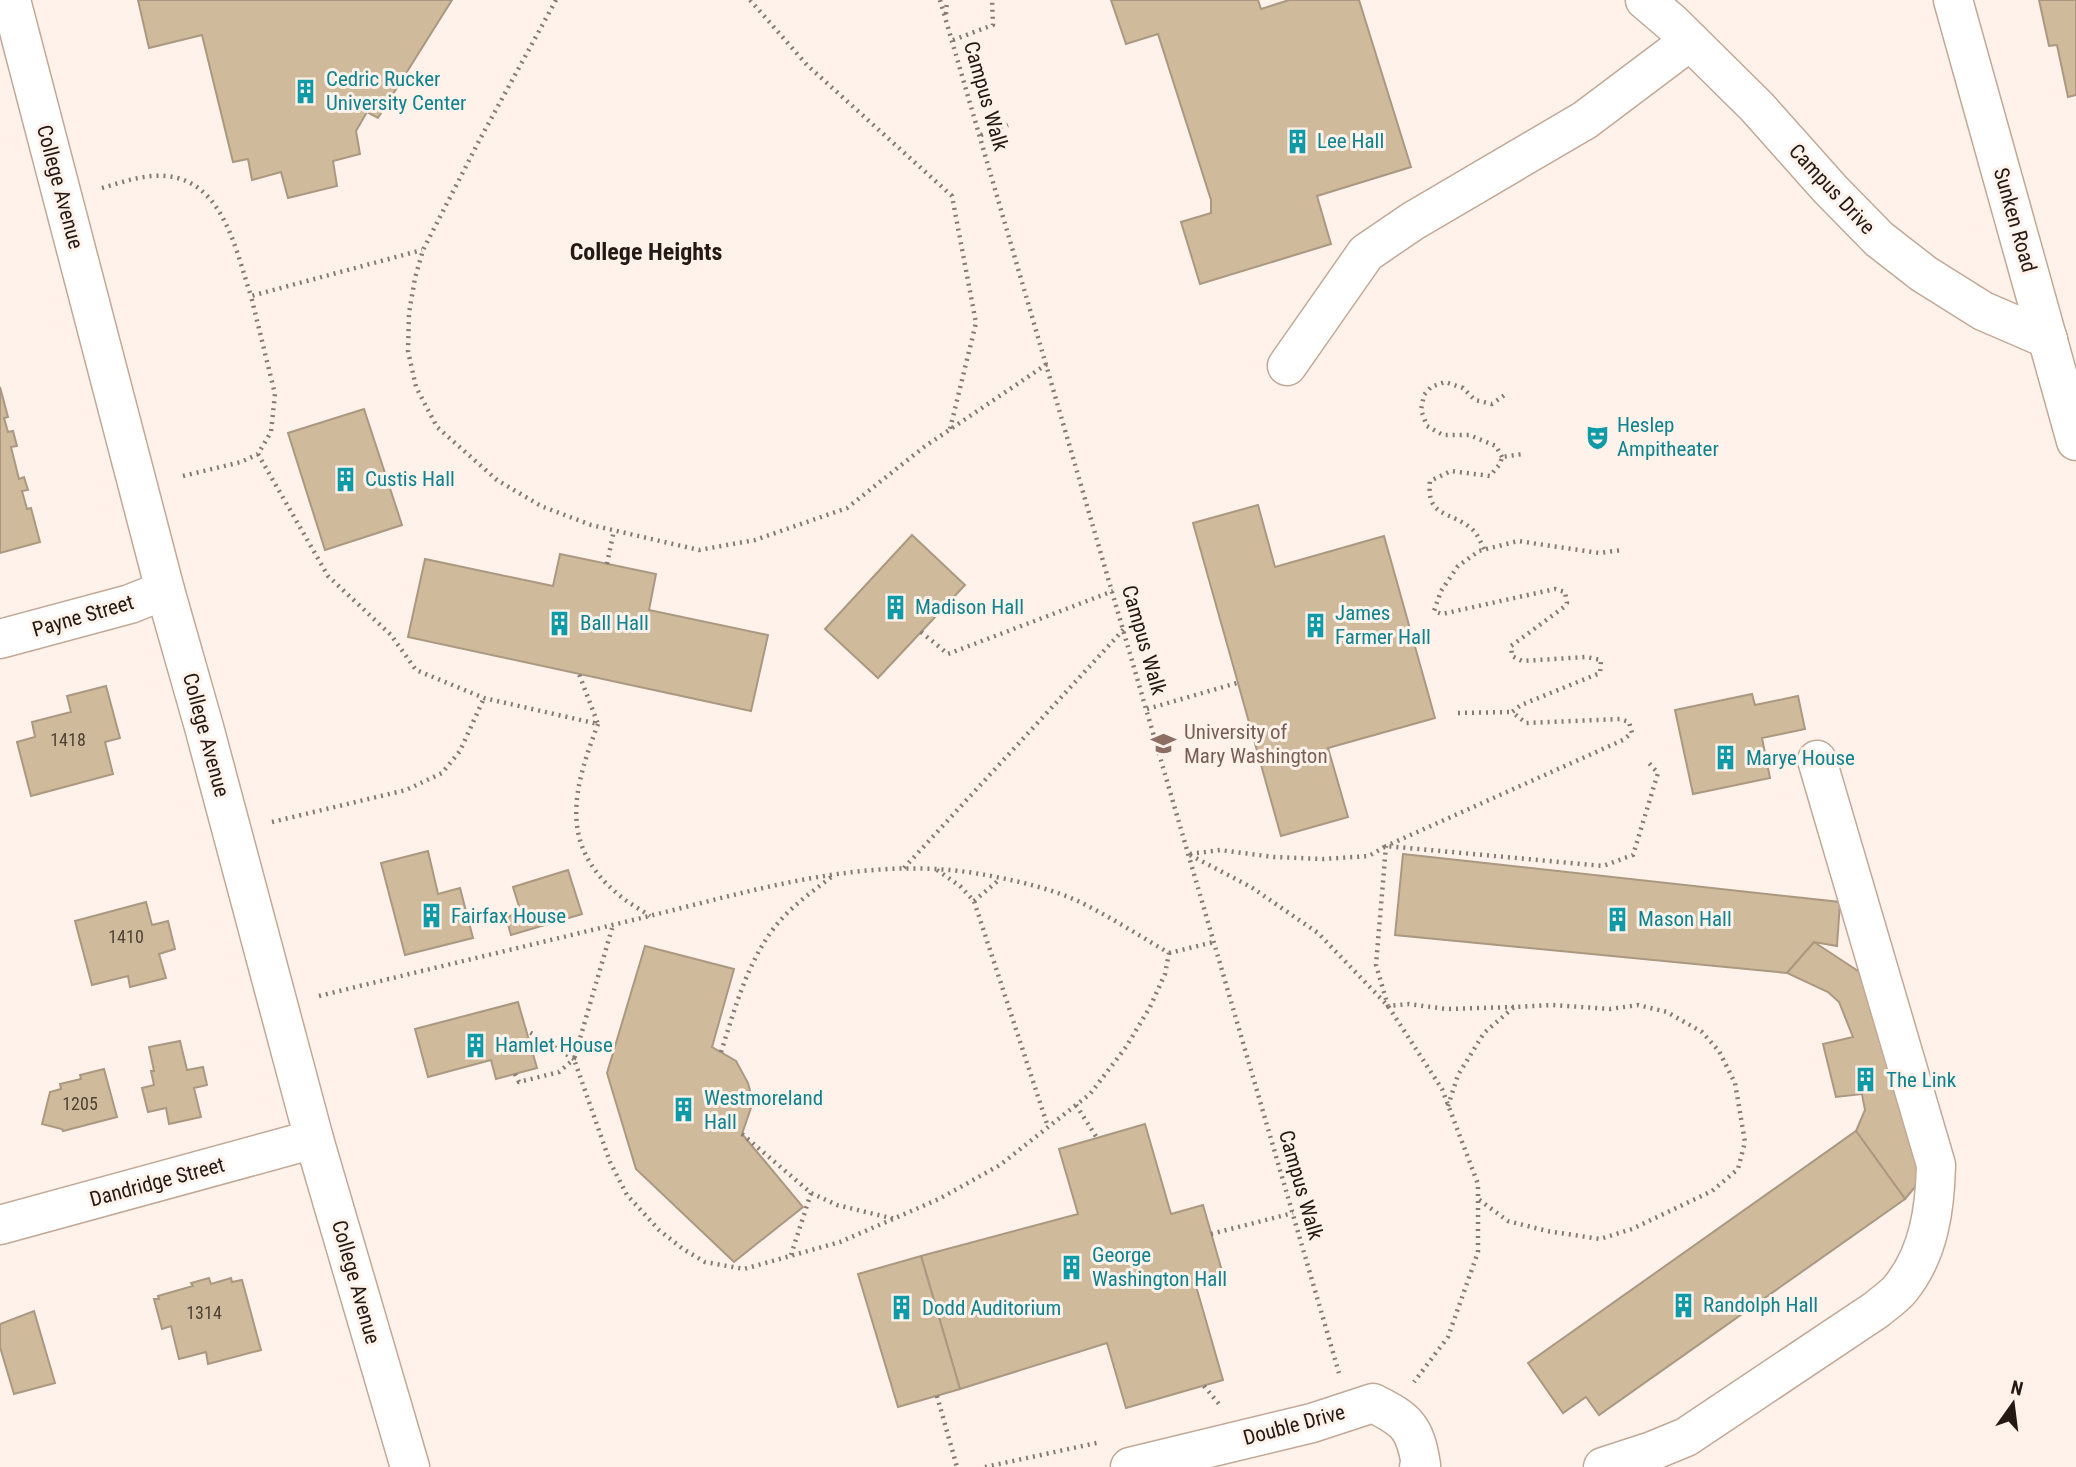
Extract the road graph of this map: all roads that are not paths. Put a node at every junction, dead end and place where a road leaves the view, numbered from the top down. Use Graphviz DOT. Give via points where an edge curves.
graph roads {
  1 [pos="11,0"];
  2 [pos="1645,0"];
  3 [pos="1953,0"];
  4 [pos="1690,41"];
  5 [pos="12,52"];
  6 [pos="2062,336"];
  7 [pos="1287,366"];
  8 [pos="2076,441"];
  9 [pos="164,590"];
  10 [pos="0,639"];
  11 [pos="1817,760"];
  12 [pos="314,1139"];
  13 [pos="0,1225"];
  14 [pos="1231,1455"];
  15 [pos="410,1467"];
  16 [pos="1130,1467"];
  17 [pos="1419,1467"];
  18 [pos="1603,1467"];
  1 -- 5 [label="street, College Avenue"];
  2 -- 4 [label="street, Campus Drive"];
  3 -- 6 [label="street, Sunken Road"];
  4 -- 6 [label="street, Campus Drive" via="1880,239 1924,274 1983,311"];
  4 -- 7 [label="street" via="1585,120 1366,253"];
  5 -- 9 [label="street, College Avenue"];
  6 -- 8 [label="street, Sunken Road"];
  9 -- 10 [label="street, Payne Street" via="130,604"];
  9 -- 12 [label="street, College Avenue"];
  11 -- 18 [label="street" via="1936,1165 1936,1202 1929,1233 1900,1289 1876,1310 1686,1437"];
  12 -- 13 [label="street, Dandridge Street"];
  12 -- 15 [label="street, College Avenue"];
  14 -- 16 [label="street, Double Drive"];
  14 -- 17 [label="street, Double Drive" via="1373,1403 1402,1417 1418,1444"];
}
